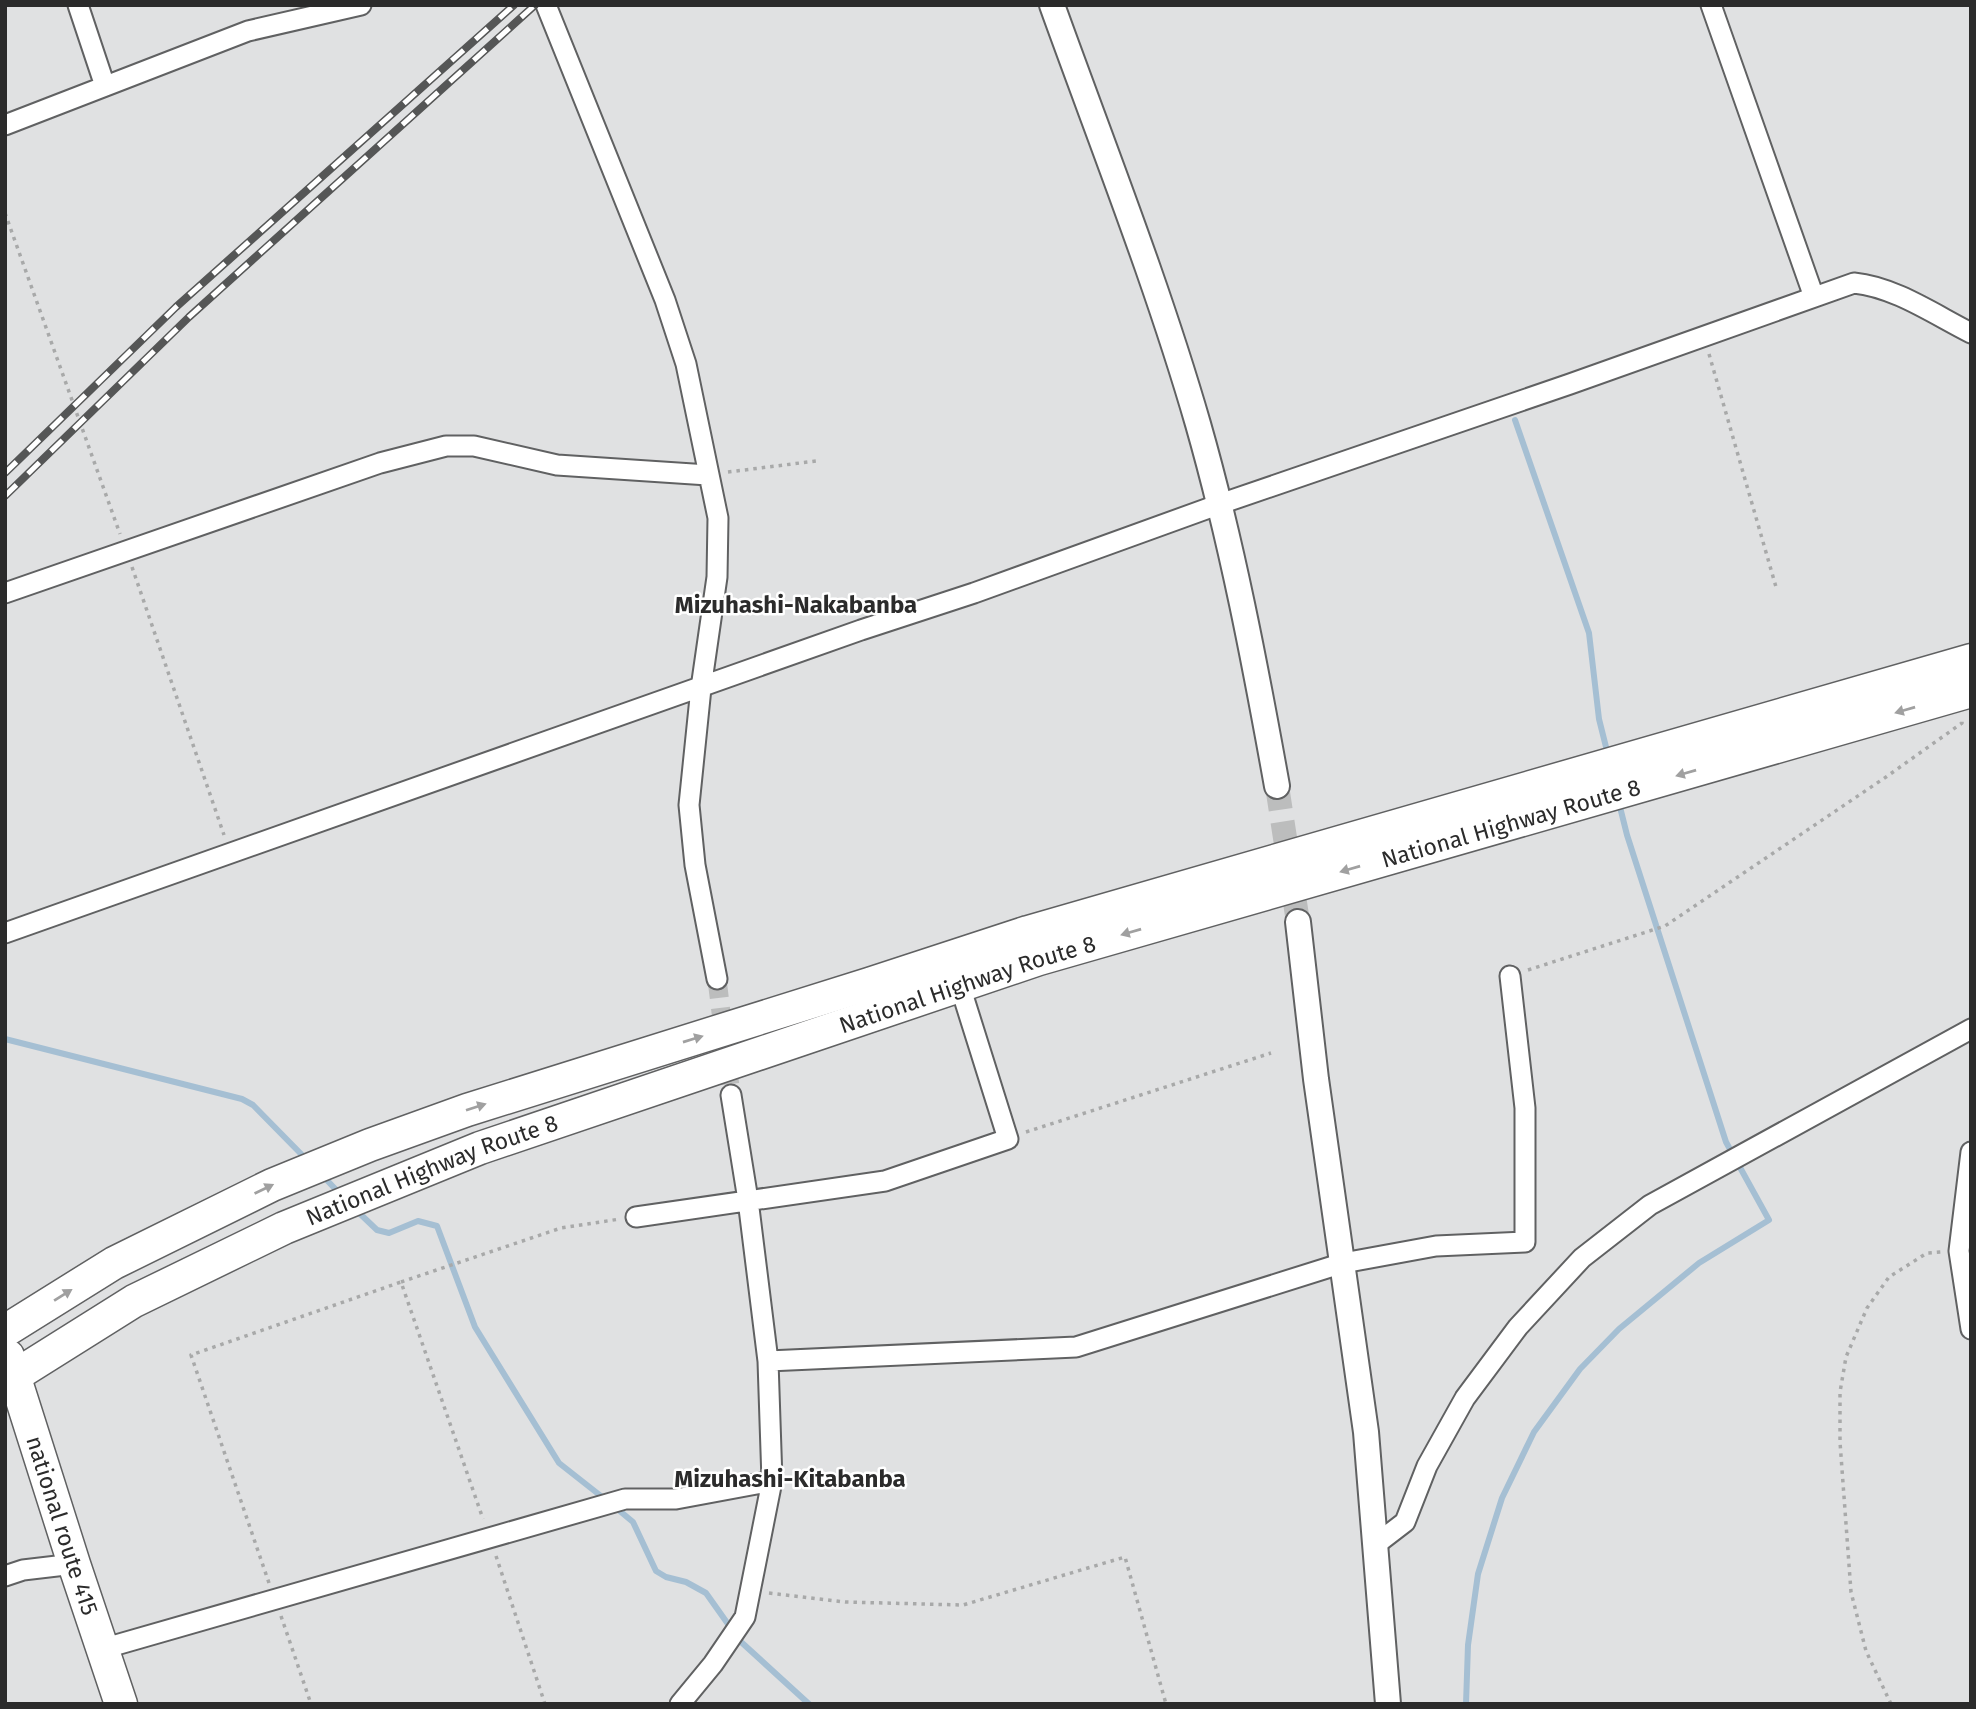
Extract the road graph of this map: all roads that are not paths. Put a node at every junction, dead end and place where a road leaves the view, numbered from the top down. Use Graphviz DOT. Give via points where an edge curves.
graph roads {
  1 [pos="78,5"];
  2 [pos="361,5"];
  3 [pos="547,5"];
  4 [pos="1052,5"];
  5 [pos="1711,5"];
  6 [pos="105,86"];
  7 [pos="5,125"];
  8 [pos="1814,297"];
  9 [pos="1971,333"];
  10 [pos="708,475"];
  11 [pos="1220,504"];
  12 [pos="5,593"];
  13 [pos="1971,660"];
  14 [pos="701,688"];
  15 [pos="1967,693"];
  16 [pos="1277,786"];
  17 [pos="1298,922"];
  18 [pos="5,933"];
  19 [pos="1510,976"];
  20 [pos="717,979"];
  21 [pos="960,986"];
  22 [pos="1971,1029"];
  23 [pos="731,1095"];
  24 [pos="1971,1152"];
  25 [pos="748,1200"];
  26 [pos="636,1217"];
  27 [pos="1343,1263"];
  28 [pos="1971,1329"];
  29 [pos="5,1331"];
  30 [pos="768,1361"];
  31 [pos="8,1369"];
  32 [pos="772,1481"];
  33 [pos="1375,1545"];
  34 [pos="74,1564"];
  35 [pos="5,1576"];
  36 [pos="102,1649"];
  37 [pos="121,1704"];
  38 [pos="680,1704"];
  39 [pos="1388,1704"];
  1 -- 6 [label="street"];
  2 -- 6 [label="street" via="248,31"];
  3 -- 10 [label="street" via="665,300 686,364"];
  4 -- 11 [label="street" via="1164,317"];
  5 -- 8 [label="street"];
  6 -- 7 [label="street"];
  8 -- 9 [label="street" via="1854,283 1869,284"];
  8 -- 11 [label="street"];
  10 -- 12 [label="street" via="557,465 474,446 446,446 380,463"];
  10 -- 14 [label="street" via="718,518 717,577"];
  11 -- 14 [label="street"];
  11 -- 16 [label="street"];
  29 -- 13 [label="highway, National Highway Route 8, one-way" via="114,1263 272,1185 467,1110 1028,932"];
  14 -- 18 [label="street"];
  14 -- 20 [label="street" via="689,806"];
  15 -- 21 [label="highway, National Highway Route 8, one-way" via="1039,958"];
  17 -- 27 [label="street"];
  19 -- 27 [label="street" via="1525,1108 1525,1242 1436,1247"];
  21 -- 25 [label="street" via="1008,1139 885,1181"];
  21 -- 31 [label="highway, National Highway Route 8" via="480,1148 309,1218 134,1300"];
  22 -- 33 [label="street" via="1650,1205 1582,1258 1518,1327 1465,1398 1427,1466 1405,1522"];
  23 -- 25 [label="street"];
  24 -- 28 [label="street" via="1959,1251"];
  25 -- 26 [label="street"];
  25 -- 30 [label="street"];
  27 -- 30 [label="street" via="1076,1347"];
  27 -- 33 [label="street" via="1367,1433"];
  30 -- 32 [label="street"];
  31 -- 34 [label="highway, national route 415"];
  32 -- 36 [label="street" via="676,1499 625,1499"];
  32 -- 38 [label="street" via="745,1617"];
  33 -- 39 [label="street"];
  34 -- 35 [label="street"];
  34 -- 36 [label="highway, national route 415"];
  36 -- 37 [label="highway, national route 415"];
}
